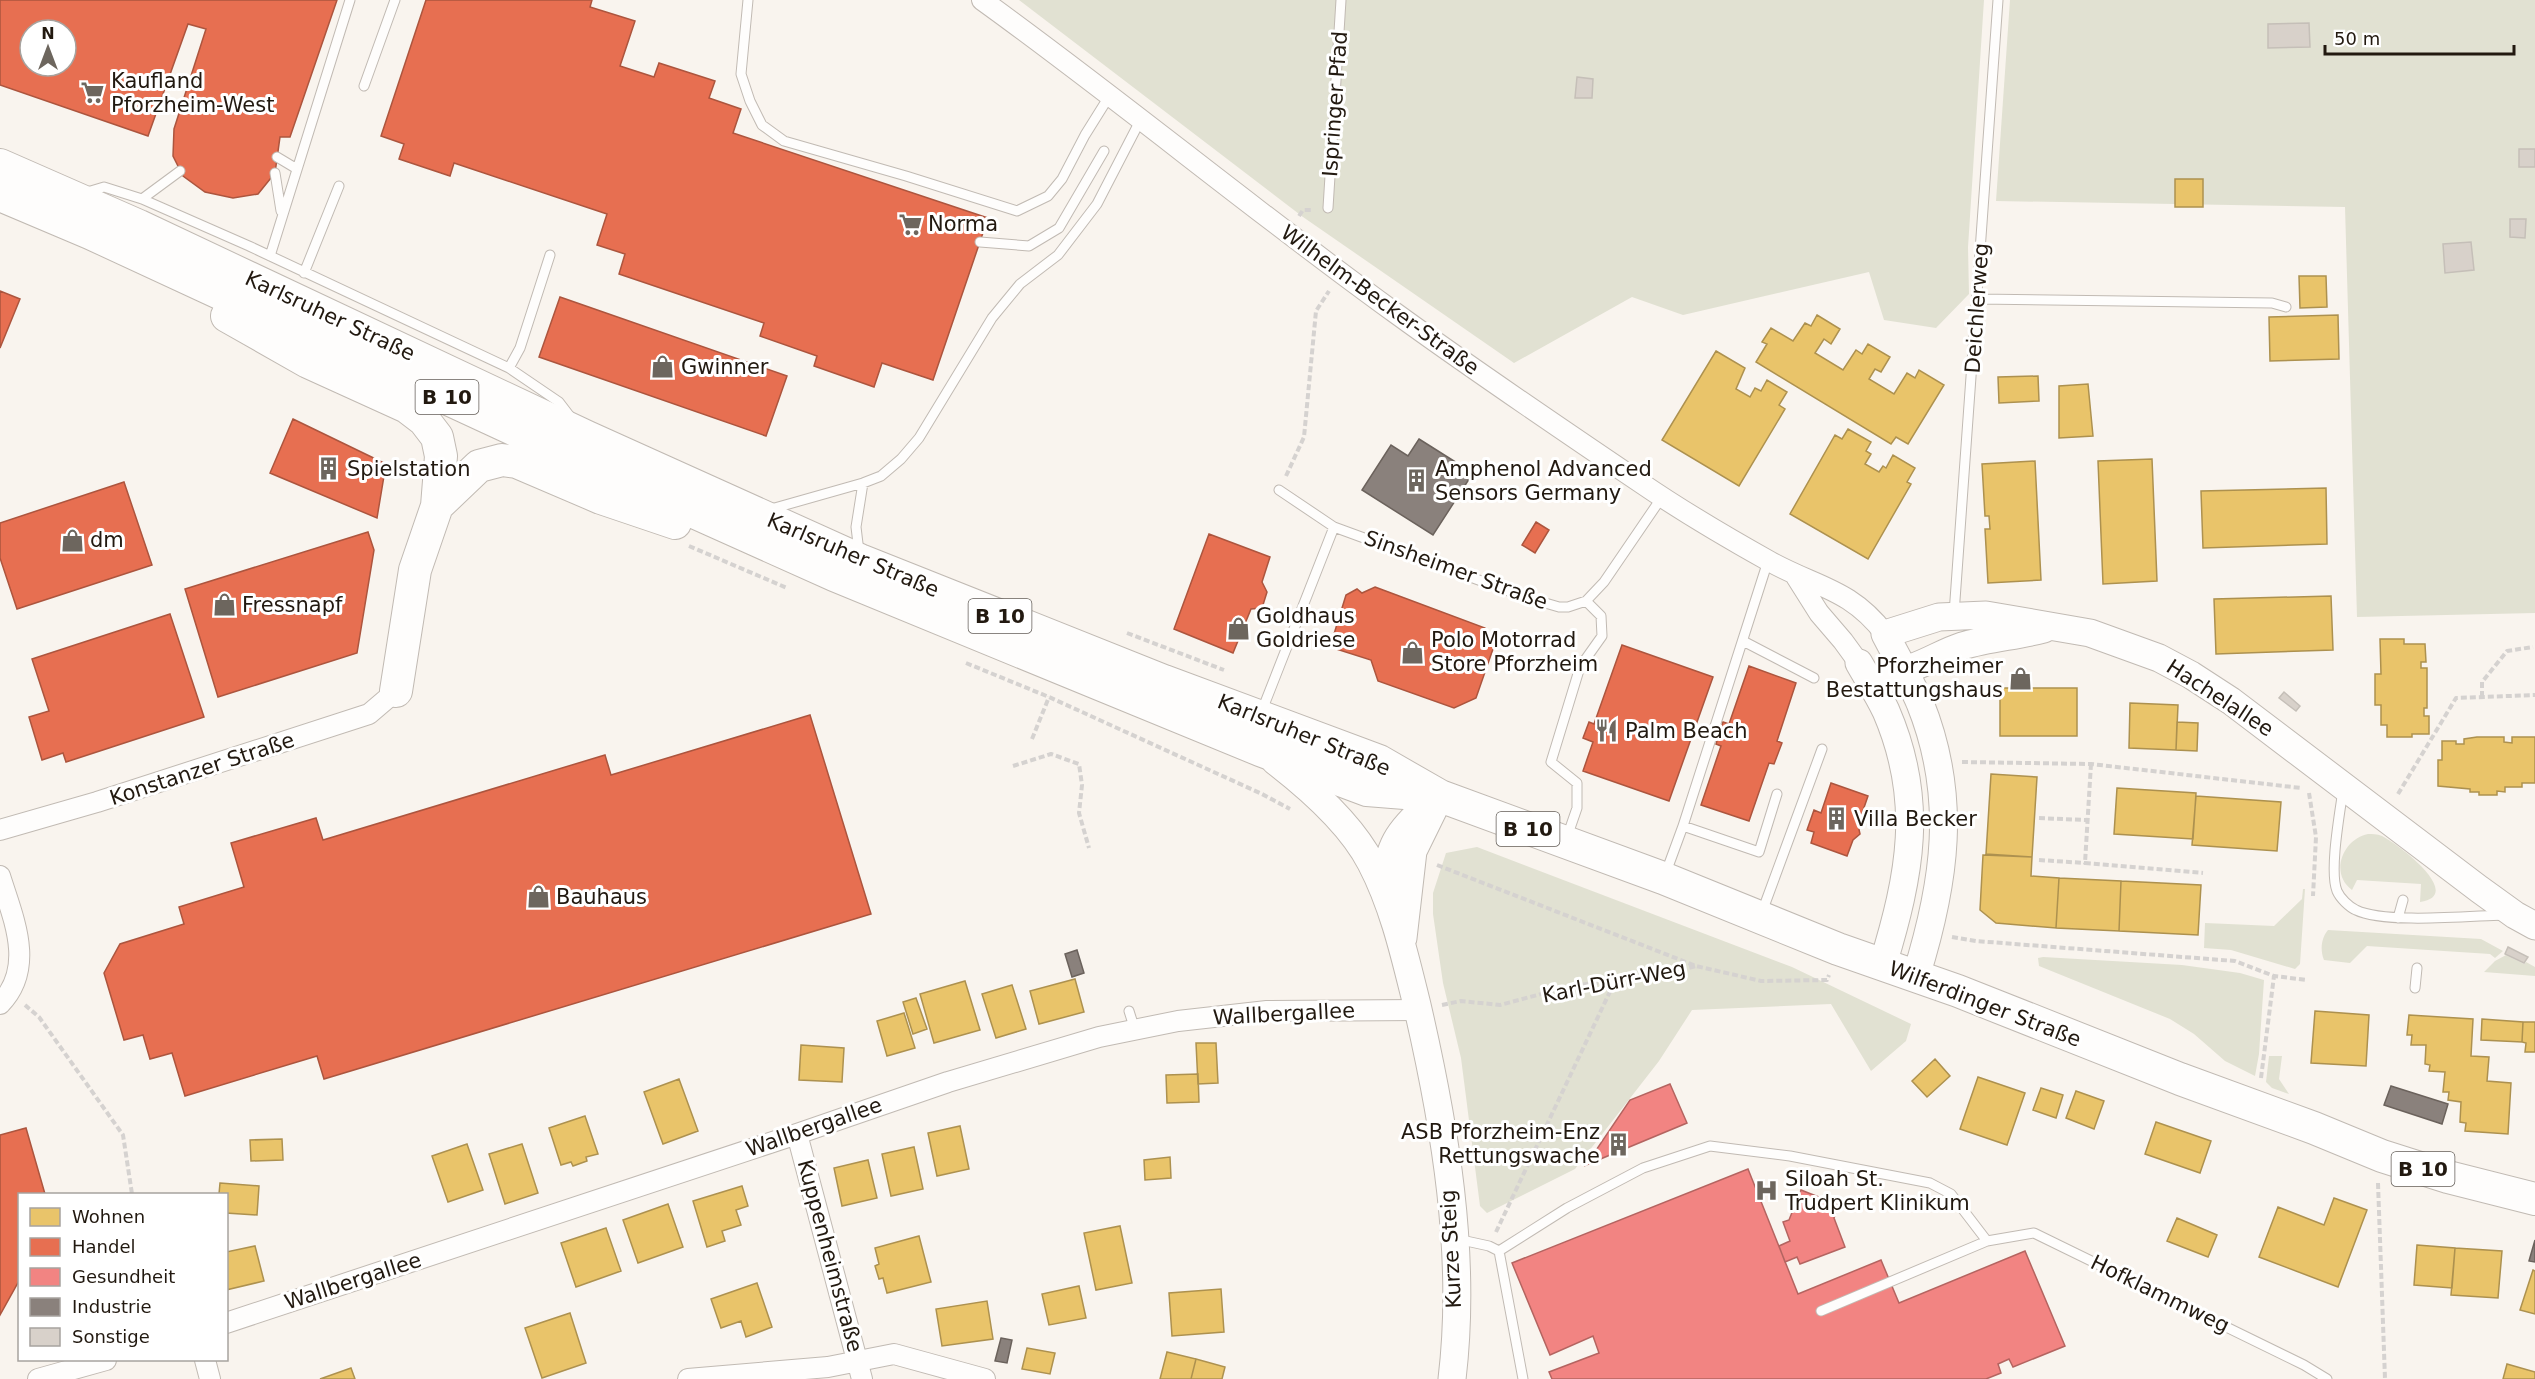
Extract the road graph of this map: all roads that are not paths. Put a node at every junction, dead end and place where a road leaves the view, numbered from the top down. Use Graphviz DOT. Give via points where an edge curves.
graph roads {
  1 [pos="350,0"];
  2 [pos="395,0"];
  3 [pos="748,0"];
  4 [pos="982,0"];
  5 [pos="1341,0"];
  6 [pos="1998,0"];
  7 [pos="364,86"];
  8 [pos="1110,95"];
  9 [pos="1141,119"];
  10 [pos="1104,150"];
  11 [pos="277,157"];
  12 [pos="0,165"];
  13 [pos="297,169"];
  14 [pos="180,171"];
  15 [pos="275,173"];
  16 [pos="339,186"];
  17 [pos="0,195"];
  18 [pos="72,196"];
  19 [pos="142,199"];
  20 [pos="1328,208"];
  21 [pos="282,213"];
  22 [pos="90,233"];
  23 [pos="980,242"];
  24 [pos="550,255"];
  25 [pos="270,256"];
  26 [pos="304,273"];
  27 [pos="1978,299"];
  28 [pos="2286,307"];
  29 [pos="509,368"];
  30 [pos="587,437"];
  31 [pos="863,483"];
  32 [pos="1279,490"];
  33 [pos="1662,497"];
  34 [pos="437,506"];
  35 [pos="754,513"];
  36 [pos="1334,527"];
  37 [pos="860,560"];
  38 [pos="1768,561"];
  39 [pos="804,562"];
  40 [pos="1795,575"];
  41 [pos="1586,601"];
  42 [pos="1954,616"];
  43 [pos="2048,628"];
  44 [pos="1885,634"];
  45 [pos="1743,641"];
  46 [pos="1859,663"];
  47 [pos="1905,672"];
  48 [pos="1814,678"];
  49 [pos="396,691"];
  50 [pos="1260,716"];
  51 [pos="1822,749"];
  52 [pos="1260,750"];
  53 [pos="2343,793"];
  54 [pos="1777,794"];
  55 [pos="1440,796"];
  56 [pos="1683,826"];
  57 [pos="0,830"];
  58 [pos="1565,843"];
  59 [pos="0,876"];
  60 [pos="1663,878"];
  61 [pos="1382,887"];
  62 [pos="2403,900"];
  63 [pos="1760,917"];
  64 [pos="2398,918"];
  65 [pos="2525,920"];
  66 [pos="1402,944"];
  67 [pos="1883,964"];
  68 [pos="2417,968"];
  69 [pos="1916,976"];
  70 [pos="2415,988"];
  71 [pos="5,999"];
  72 [pos="1418,1010"];
  73 [pos="797,1134"];
  74 [pos="2535,1199"];
  75 [pos="1454,1238"];
  76 [pos="1987,1241"];
  77 [pos="1499,1251"];
  78 [pos="1821,1311"];
  79 [pos="228,1322"];
  80 [pos="99,1361"];
  81 [pos="206,1361"];
  82 [pos="860,1370"];
  83 [pos="38,1379"];
  84 [pos="210,1379"];
  85 [pos="688,1379"];
  86 [pos="985,1379"];
  87 [pos="1452,1379"];
  88 [pos="1523,1379"];
  89 [pos="2327,1379"];
  1 -- 13 [label="lane"];
  2 -- 7 [label="lane"];
  3 -- 8 [label="lane" via="741,74 762,125 784,141 1017,211 1048,196 1062,179"];
  4 -- 8 [label="street, Wilhelm-Becker-Straße"];
  5 -- 20 [label="lane, Ispringer Pfad"];
  6 -- 27 [label="lane, Deichlerweg"];
  8 -- 9 [label="street, Wilhelm-Becker-Straße"];
  9 -- 31 [label="lane" via="1096,204 1058,255 1020,284 992,318 919,438 881,476"];
  9 -- 33 [label="street, Wilhelm-Becker-Straße" via="1341,273"];
  10 -- 23 [label="lane" via="1059,228 1029,246"];
  11 -- 13 [label="lane"];
  12 -- 18 [label="main road, Karlsruher Straße / B 10"];
  13 -- 21 [label="lane"];
  14 -- 19 [label="lane"];
  15 -- 21 [label="lane"];
  16 -- 26 [label="lane"];
  17 -- 22 [label="main road, Karlsruher Straße / B 10"];
  18 -- 19 [label="lane" via="104,187"];
  18 -- 30 [label="main road, Karlsruher Straße / B 10"];
  19 -- 25 [label="lane"];
  21 -- 25 [label="lane"];
  22 -- 34 [label="main road" via="308,362 407,407 424,420 437,437 441,456"];
  22 -- 39 [label="main road, Karlsruher Straße / B 10"];
  24 -- 29 [label="lane" via="520,348"];
  25 -- 26 [label="lane"];
  26 -- 29 [label="lane"];
  27 -- 28 [label="lane" via="2272,303"];
  27 -- 42 [label="lane, Deichlerweg"];
  29 -- 30 [label="lane" via="559,402"];
  30 -- 35 [label="main road, Karlsruher Straße / B 10"];
  31 -- 35 [label="lane"];
  31 -- 37 [label="lane" via="856,527"];
  32 -- 36 [label="lane, Sinsheimer Straße"];
  33 -- 38 [label="street, Wilhelm-Becker-Straße"];
  33 -- 41 [label="lane" via="1604,582"];
  34 -- 39 [label="main road" via="479,466 502,460 517,462 612,502"];
  34 -- 49 [label="main road" via="415,570"];
  35 -- 37 [label="main road, Karlsruher Straße / B 10"];
  36 -- 41 [label="lane, Sinsheimer Straße" via="1558,607"];
  36 -- 50 [label="lane"];
  37 -- 50 [label="main road, Karlsruher Straße / B 10"];
  38 -- 40 [label="street, Wilhelm-Becker-Straße"];
  38 -- 45 [label="lane"];
  39 -- 52 [label="main road, Karlsruher Straße / B 10"];
  40 -- 44 [label="street, Wilhelm-Becker-Straße" via="1823,584 1851,600"];
  40 -- 46 [label="street"];
  41 -- 58 [label="lane" via="1601,616 1602,636 1580,667 1551,762 1576,783 1576,808"];
  42 -- 43 [label="street, Hachelallee" via="1986,615"];
  42 -- 44 [label="street, Hachelallee"];
  43 -- 47 [label="street, Hachelallee" via="1964,646"];
  43 -- 53 [label="street, Hachelallee" via="2090,633 2159,658 2192,675 2284,740"];
  44 -- 46 [label="street"];
  44 -- 47 [label="street, Wilhelm-Becker-Straße"];
  45 -- 48 [label="lane"];
  45 -- 56 [label="lane"];
  46 -- 47 [label="street" via="1881,671"];
  46 -- 67 [label="street" via="1892,728 1907,787 1910,824 1909,860"];
  47 -- 69 [label="street, Wilhelm-Becker-Straße" via="1920,704 1937,762 1944,808 1940,882"];
  49 -- 57 [label="street, Konstanzer Straße" via="369,714"];
  50 -- 55 [label="main road, Karlsruher Straße / B 10" via="1379,761"];
  51 -- 63 [label="lane"];
  52 -- 55 [label="main road, Karlsruher Straße / B 10" via="1367,790"];
  52 -- 61 [label="street, Kurze Steig" via="1303,782 1348,828"];
  53 -- 64 [label="lane, Hachelallee" via="2334,856 2337,891 2357,911"];
  53 -- 65 [label="street, Hachelallee" via="2378,813"];
  54 -- 56 [label="lane" via="1759,852"];
  55 -- 58 [label="main road, Wilferdinger Straße / B 10"];
  55 -- 61 [label="street" via="1412,818 1395,839"];
  55 -- 66 [label="street, Kurze Steig" via="1413,851"];
  56 -- 60 [label="lane"];
  58 -- 60 [label="main road, Wilferdinger Straße / B 10"];
  59 -- 71 [label="street" via="20,948 20,969"];
  60 -- 63 [label="main road, Wilferdinger Straße / B 10"];
  61 -- 66 [label="street, Kurze Steig"];
  62 -- 64 [label="lane"];
  63 -- 67 [label="main road, Wilferdinger Straße / B 10"];
  64 -- 65 [label="lane, Hachelallee"];
  66 -- 72 [label="street, Kurze Steig"];
  67 -- 69 [label="main road, Wilferdinger Straße / B 10"];
  68 -- 70 [label="lane"];
  69 -- 74 [label="main road, Wilferdinger Straße / B 10" via="2382,1156"];
  72 -- 73 [label="street, Wallbergallee" via="1267,1011 1178,1021 1132,1020 1099,1038 948,1082"];
  72 -- 75 [label="street, Kurze Steig" via="1439,1118"];
  73 -- 79 [label="street, Wallbergallee"];
  73 -- 82 [label="street, Kuppenheimstraße"];
  75 -- 77 [label="lane"];
  75 -- 87 [label="street, Kurze Steig"];
  76 -- 77 [label="lane" via="1951,1194 1930,1183 1790,1156 1710,1146 1643,1168 1567,1208"];
  76 -- 78 [label="lane, Hofklammweg"];
  76 -- 89 [label="lane, Hofklammweg" via="2034,1233"];
  77 -- 88 [label="lane"];
  80 -- 83 [label="street"];
  81 -- 84 [label="street"];
  82 -- 85 [label="street" via="828,1367"];
  82 -- 86 [label="street" via="894,1354"];
}
